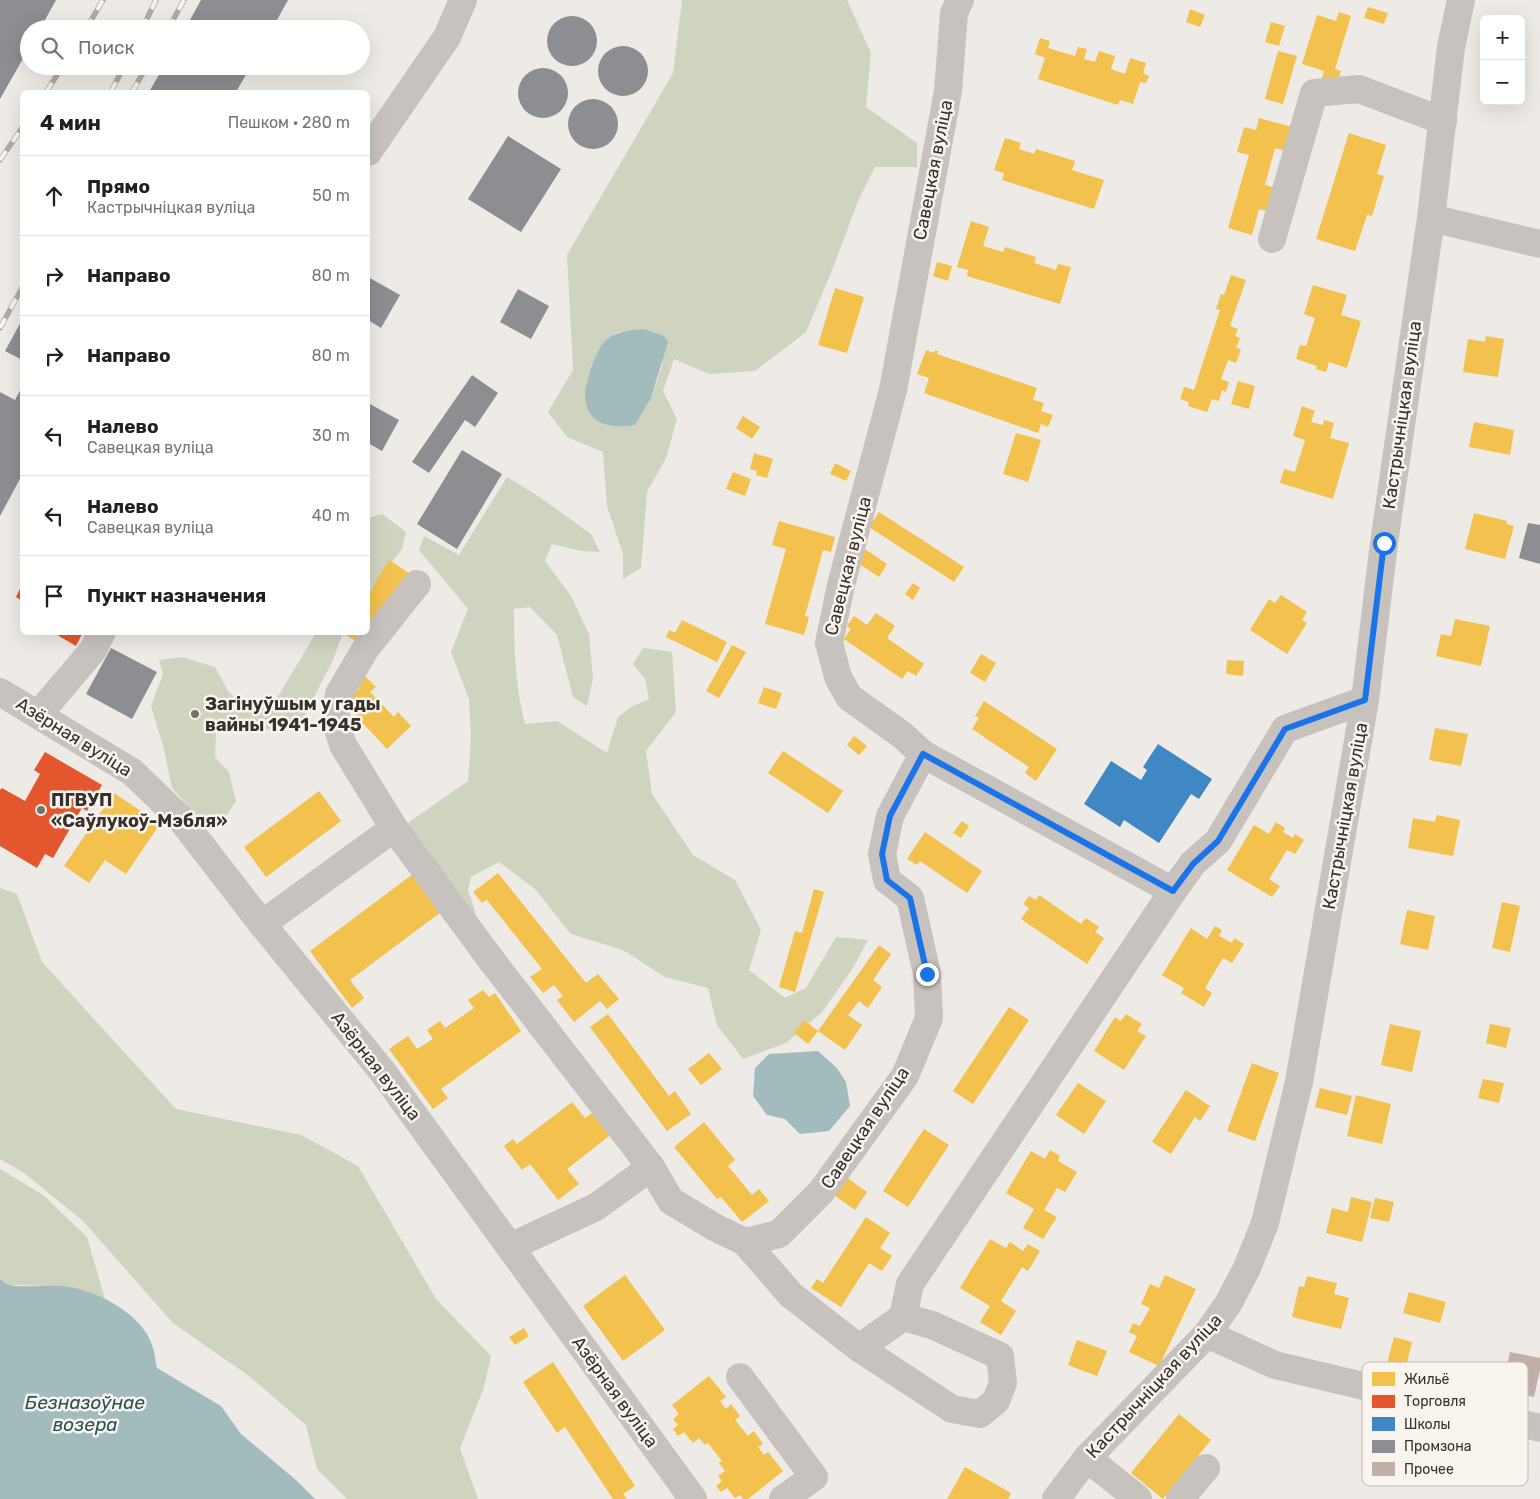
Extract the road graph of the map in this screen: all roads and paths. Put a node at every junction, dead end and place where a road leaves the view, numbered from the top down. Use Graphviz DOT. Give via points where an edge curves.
graph roads {
  1 [pos="463,0"];
  2 [pos="960,0"];
  3 [pos="1462,0"];
  4 [pos="1442,121"];
  5 [pos="370,149"];
  6 [pos="1431,218"];
  7 [pos="1272,240"];
  8 [pos="1540,244"];
  9 [pos="417,584"];
  10 [pos="100,635"];
  11 [pos="0,692"];
  12 [pos="1365,700"];
  13 [pos="38,715"];
  14 [pos="923,754"];
  15 [pos="394,828"];
  16 [pos="1173,891"];
  17 [pos="262,924"];
  18 [pos="651,1167"];
  19 [pos="745,1242"];
  20 [pos="510,1246"];
  21 [pos="903,1317"];
  22 [pos="1207,1334"];
  23 [pos="859,1348"];
  24 [pos="740,1377"];
  25 [pos="1362,1386"];
  26 [pos="1088,1458"];
  27 [pos="1206,1468"];
  28 [pos="692,1499"];
  29 [pos="783,1499"];
  30 [pos="1056,1499"];
  31 [pos="1138,1499"];
  32 [pos="1180,1499"];
  1 -- 5 [label="street" via="447,37"];
  2 -- 14 [label="street, Савецкая вуліца" via="954,13 948,91 893,390 841,585 829,643 838,677 849,696"];
  3 -- 4 [label="street, Кастрычніцкая вуліца" via="1451,47"];
  4 -- 6 [label="street, Кастрычніцкая вуліца"];
  4 -- 7 [label="street" via="1359,89 1314,93"];
  6 -- 8 [label="street"];
  6 -- 12 [label="street, Кастрычніцкая вуліца"];
  9 -- 15 [label="street" via="366,648 339,694 335,718 342,746"];
  10 -- 13 [label="street" via="93,650"];
  11 -- 13 [label="street, Азёрная вуліца"];
  12 -- 16 [label="street" via="1285,729 1218,841 1193,864"];
  12 -- 22 [label="street, Кастрычніцкая вуліца" via="1299,1082 1265,1223 1247,1268"];
  13 -- 17 [label="street, Азёрная вуліца" via="132,772 180,818"];
  14 -- 16 [label="street"];
  14 -- 19 [label="street, Савецкая вуліца" via="890,816 882,854 887,880 910,898 927,974 929,1018 905,1076 821,1192 778,1234"];
  15 -- 17 [label="street"];
  15 -- 18 [label="street"];
  16 -- 21 [label="street" via="910,1284"];
  17 -- 20 [label="street, Азёрная вуліца" via="382,1071"];
  18 -- 19 [label="street" via="671,1201"];
  18 -- 20 [label="street" via="596,1207"];
  19 -- 23 [label="street" via="791,1296"];
  20 -- 28 [label="street, Азёрная вуліца"];
  21 -- 23 [label="street"];
  21 -- 23 [label="street" via="932,1325 1000,1356 1003,1383 996,1401 980,1414 952,1409"];
  22 -- 25 [label="street" via="1275,1365"];
  22 -- 26 [label="street, Кастрычніцкая вуліца"];
  24 -- 29 [label="street" via="814,1476"];
  26 -- 30 [label="street, Кастрычніцкая вуліца"];
  26 -- 31 [label="street"];
  27 -- 32 [label="street"];
}
